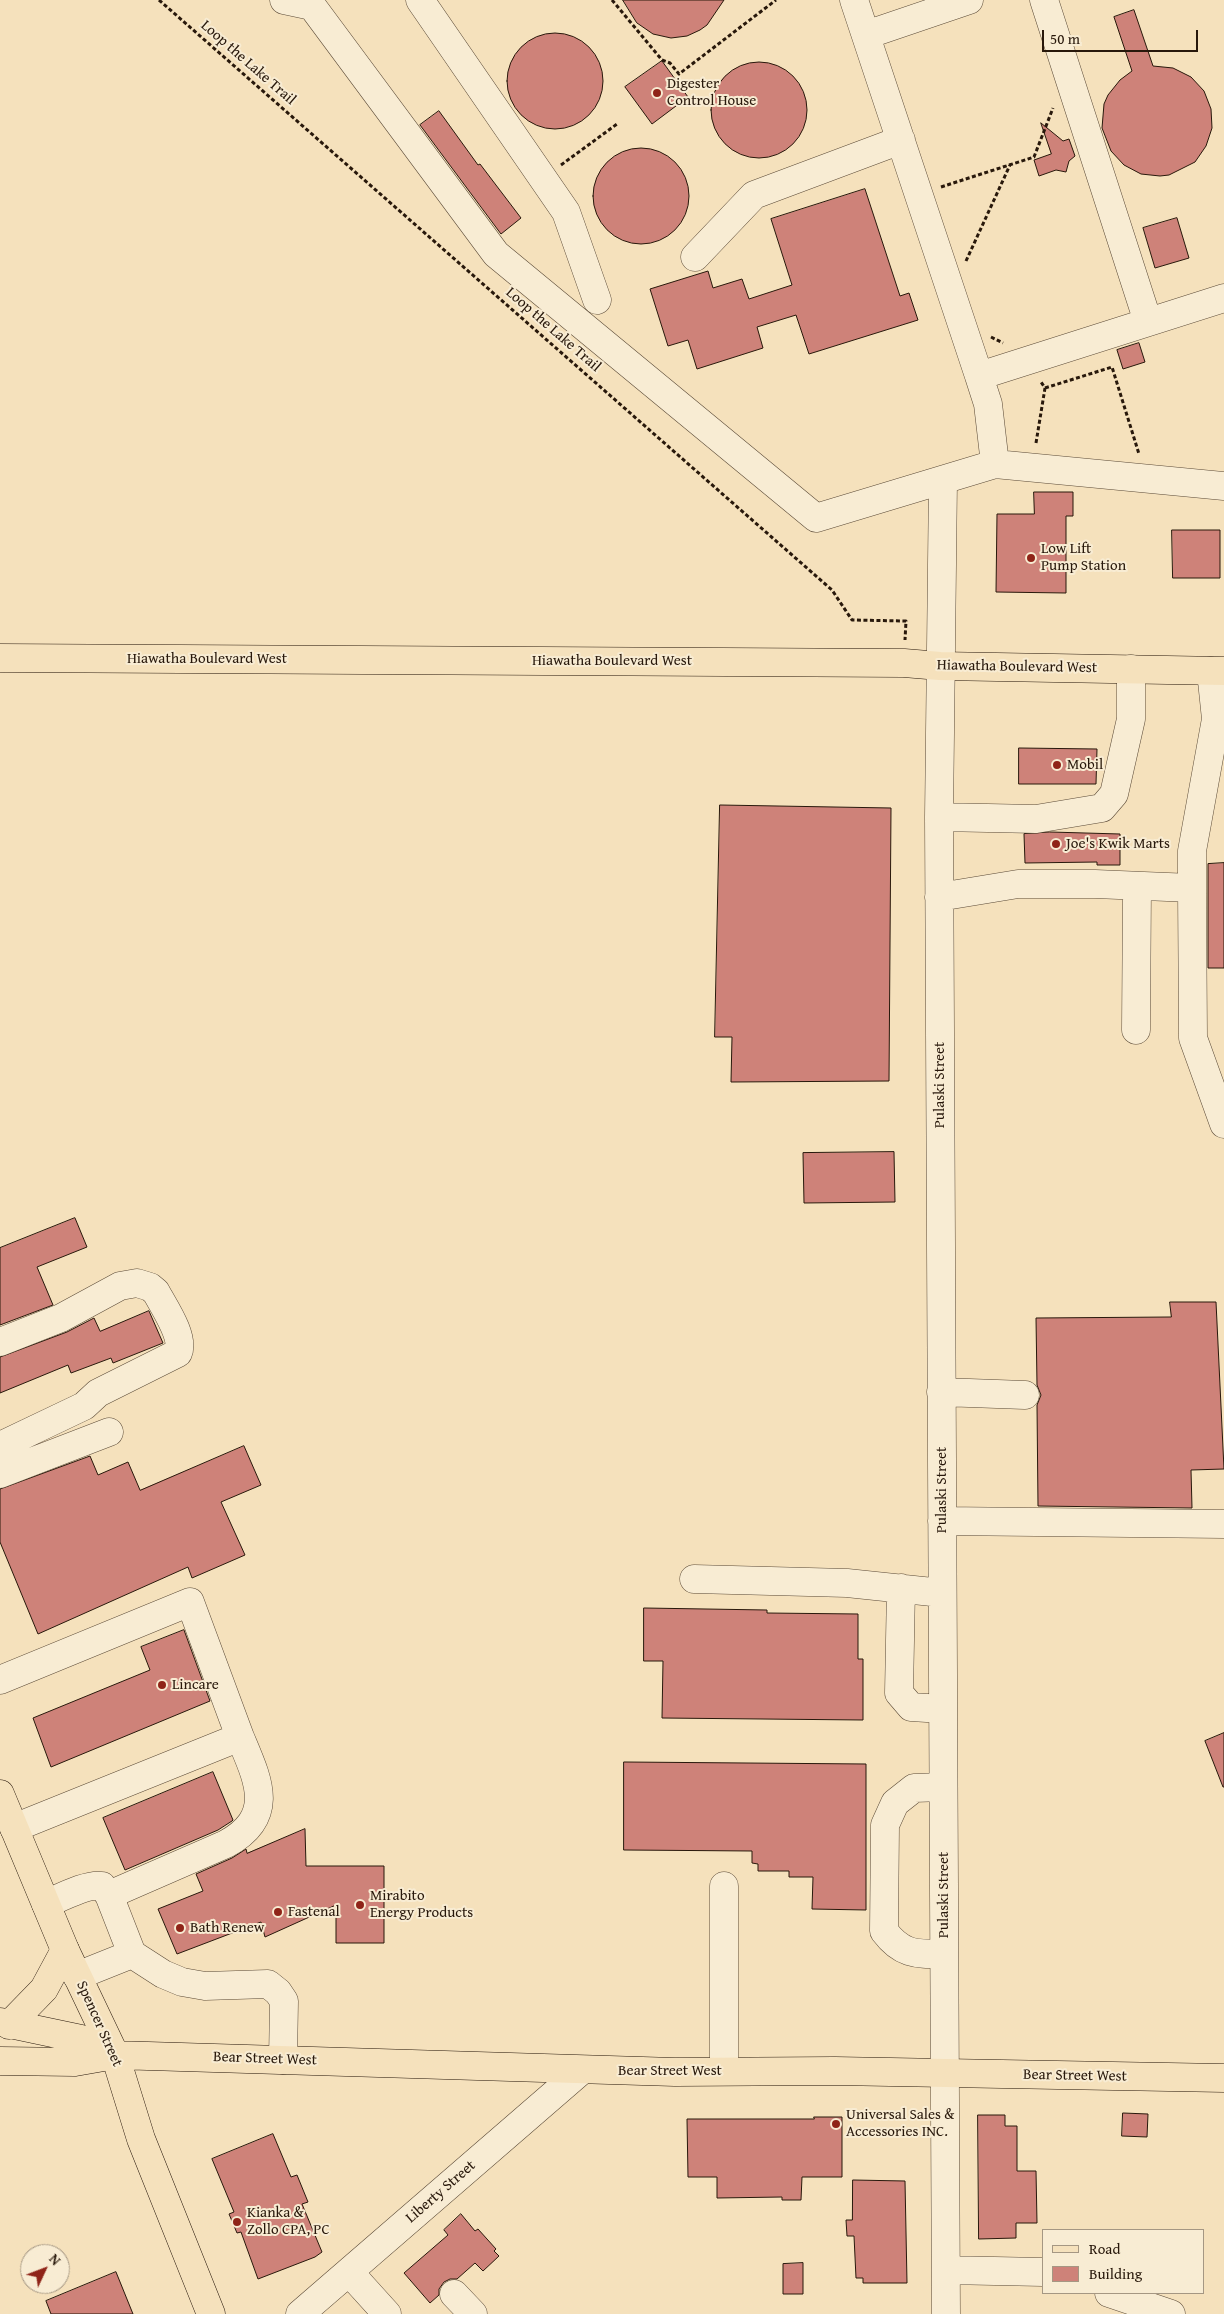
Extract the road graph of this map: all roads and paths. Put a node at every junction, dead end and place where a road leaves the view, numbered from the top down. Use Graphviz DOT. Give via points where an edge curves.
graph roads {
  1 [pos="159,0"];
  2 [pos="284,0"];
  3 [pos="420,0"];
  4 [pos="776,0"];
  5 [pos="854,0"];
  6 [pos="969,0"];
  7 [pos="1044,0"];
  8 [pos="614,1"];
  9 [pos="866,35"];
  10 [pos="1072,87"];
  11 [pos="617,124"];
  12 [pos="900,140"];
  13 [pos="1010,165"];
  14 [pos="542,178"];
  15 [pos="918,194"];
  16 [pos="695,257"];
  17 [pos="947,280"];
  18 [pos="1224,298"];
  19 [pos="597,300"];
  20 [pos="1148,322"];
  21 [pos="979,376"];
  22 [pos="1045,388"];
  23 [pos="995,464"];
  24 [pos="1147,479"];
  25 [pos="943,480"];
  26 [pos="1224,486"];
  27 [pos="0,658"];
  28 [pos="904,663"];
  29 [pos="940,666"];
  30 [pos="1131,669"];
  31 [pos="1217,671"];
  32 [pos="939,817"];
  33 [pos="1137,886"];
  34 [pos="1192,888"];
  35 [pos="939,897"];
  36 [pos="1136,1030"];
  37 [pos="1224,1124"];
  38 [pos="0,1342"];
  39 [pos="941,1392"];
  40 [pos="1025,1395"];
  41 [pos="109,1432"];
  42 [pos="0,1446"];
  43 [pos="0,1474"];
  44 [pos="942,1521"];
  45 [pos="1224,1524"];
  46 [pos="694,1579"];
  47 [pos="901,1588"];
  48 [pos="942,1593"];
  49 [pos="0,1680"];
  50 [pos="943,1709"];
  51 [pos="240,1737"];
  52 [pos="943,1788"];
  53 [pos="0,1794"];
  54 [pos="14,1828"];
  55 [pos="724,1886"];
  56 [pos="108,1895"];
  57 [pos="46,1904"];
  58 [pos="65,1950"];
  59 [pos="132,1954"];
  60 [pos="944,1954"];
  61 [pos="77,1976"];
  62 [pos="4,2024"];
  63 [pos="116,2054"];
  64 [pos="283,2060"];
  65 [pos="0,2061"];
  66 [pos="582,2070"];
  67 [pos="724,2071"];
  68 [pos="944,2073"];
  69 [pos="1224,2078"];
  70 [pos="946,2270"];
  71 [pos="349,2272"];
  72 [pos="1042,2272"];
  73 [pos="454,2294"];
  74 [pos="1112,2294"];
  75 [pos="211,2314"];
  76 [pos="300,2314"];
  77 [pos="387,2314"];
  78 [pos="473,2314"];
  79 [pos="946,2314"];
  80 [pos="1171,2314"];
  1 -- 28 [label="path, Loop the Lake Trail" via="832,590 852,620 906,621"];
  2 -- 25 [label="street" via="312,6 496,254 816,518"];
  3 -- 14 [label="street"];
  4 -- 8 [label="path" via="679,74 670,63 662,60"];
  5 -- 9 [label="street"];
  6 -- 9 [label="street"];
  7 -- 10 [label="street"];
  9 -- 12 [label="street"];
  10 -- 13 [label="path" via="1060,91 1034,157"];
  10 -- 20 [label="street"];
  11 -- 14 [label="path"];
  12 -- 15 [label="street"];
  12 -- 16 [label="street" via="754,195"];
  13 -- 15 [label="path"];
  13 -- 17 [label="path" via="960,274"];
  14 -- 19 [label="street" via="566,212"];
  15 -- 17 [label="street"];
  17 -- 21 [label="street"];
  18 -- 20 [label="street"];
  20 -- 21 [label="street"];
  21 -- 23 [label="street" via="988,404"];
  22 -- 24 [label="path" via="1112,367"];
  23 -- 24 [label="street"];
  23 -- 25 [label="street"];
  24 -- 26 [label="street"];
  25 -- 29 [label="street, Pulaski Street"];
  27 -- 28 [label="main road, Hiawatha Boulevard West"];
  28 -- 29 [label="main road, Hiawatha Boulevard West"];
  29 -- 30 [label="main road, Hiawatha Boulevard West"];
  29 -- 32 [label="street, Pulaski Street"];
  30 -- 31 [label="main road, Hiawatha Boulevard West"];
  30 -- 32 [label="street" via="1131,719 1114,794 1102,808 1036,820"];
  31 -- 34 [label="street" via="1216,719 1192,851"];
  32 -- 35 [label="street, Pulaski Street"];
  33 -- 34 [label="street"];
  33 -- 35 [label="street" via="1018,884"];
  33 -- 36 [label="street"];
  34 -- 37 [label="street" via="1193,1038"];
  35 -- 39 [label="street, Pulaski Street"];
  38 -- 42 [label="street" via="61,1318 120,1286 137,1283 156,1292 180,1339 178,1353 98,1393 84,1406"];
  39 -- 40 [label="street"];
  39 -- 44 [label="street, Pulaski Street"];
  41 -- 43 [label="street"];
  44 -- 45 [label="street"];
  44 -- 48 [label="street, Pulaski Street"];
  46 -- 47 [label="street" via="847,1582"];
  47 -- 48 [label="street"];
  47 -- 50 [label="street" via="899,1693 911,1707"];
  48 -- 50 [label="street, Pulaski Street"];
  49 -- 51 [label="street" via="190,1602"];
  50 -- 52 [label="street, Pulaski Street"];
  51 -- 54 [label="street"];
  51 -- 56 [label="street" via="258,1782 260,1798 258,1812 242,1835"];
  52 -- 60 [label="street, Pulaski Street"];
  52 -- 60 [label="street" via="914,1788 894,1803 885,1825 884,1931 895,1945 918,1954"];
  53 -- 54 [label="main road, Spencer Street"];
  54 -- 57 [label="main road, Spencer Street"];
  55 -- 67 [label="street"];
  56 -- 57 [label="street" via="102,1886 96,1885"];
  56 -- 59 [label="street"];
  57 -- 58 [label="main road, Spencer Street"];
  58 -- 61 [label="main road, Spencer Street"];
  58 -- 62 [label="main road" via="44,1989"];
  59 -- 61 [label="street"];
  59 -- 64 [label="street" via="162,1974 182,1982 205,1986 268,1984 284,2001"];
  60 -- 68 [label="street, Pulaski Street"];
  61 -- 63 [label="main road, Spencer Street"];
  62 -- 63 [label="main road" via="81,2040"];
  63 -- 64 [label="main road, Bear Street West"];
  63 -- 65 [label="main road" via="75,2062"];
  63 -- 75 [label="main road, Spencer Street" via="141,2139"];
  64 -- 66 [label="main road, Bear Street West"];
  66 -- 67 [label="main road, Bear Street West"];
  66 -- 71 [label="street, Liberty Street"];
  67 -- 68 [label="main road, Bear Street West"];
  68 -- 69 [label="main road, Bear Street West"];
  68 -- 70 [label="street, Pulaski Street"];
  70 -- 72 [label="street"];
  70 -- 79 [label="street, Pulaski Street"];
  71 -- 76 [label="street, Liberty Street"];
  71 -- 77 [label="street"];
  73 -- 78 [label="street"];
  74 -- 80 [label="street"];
}
